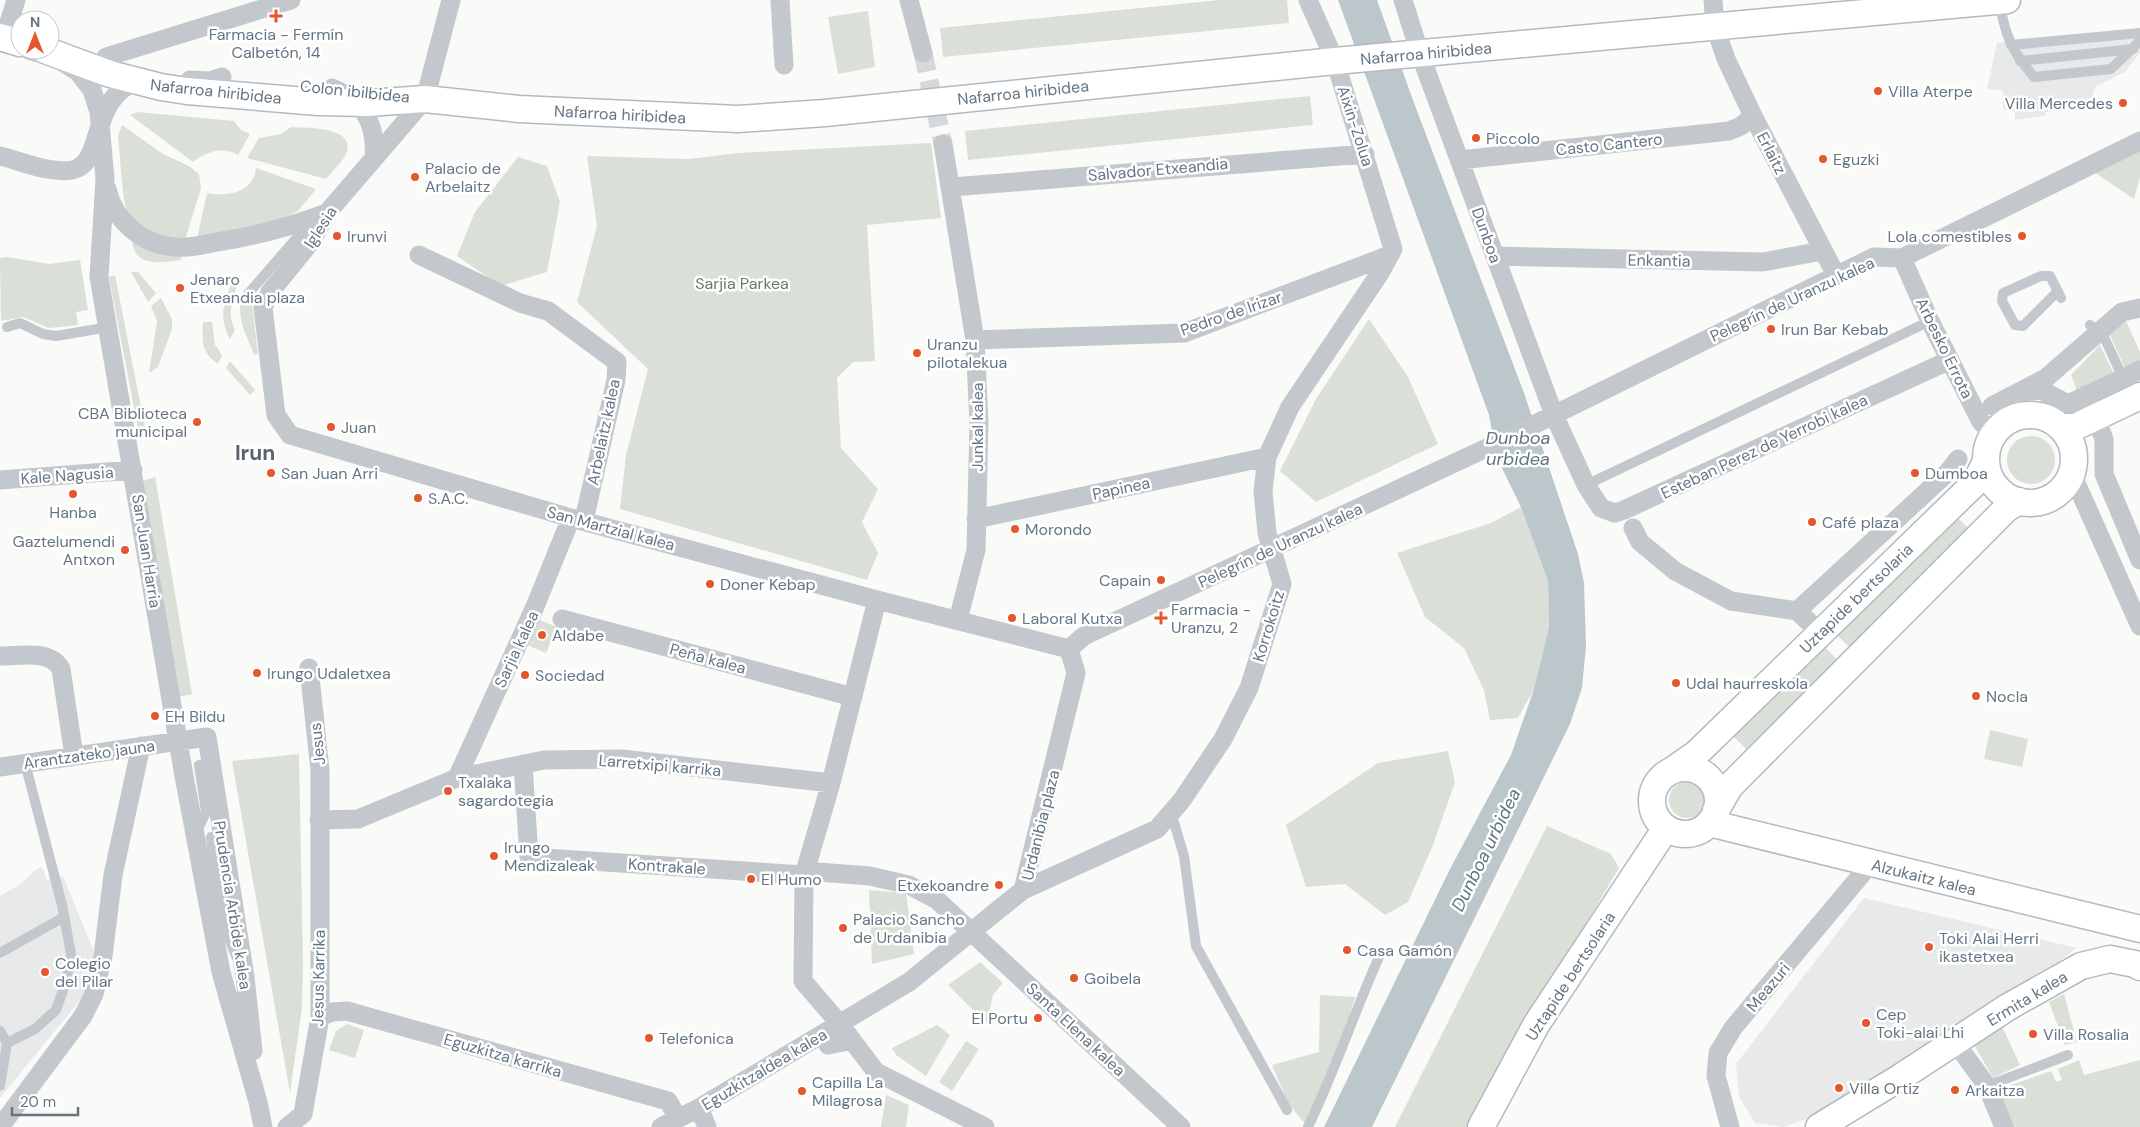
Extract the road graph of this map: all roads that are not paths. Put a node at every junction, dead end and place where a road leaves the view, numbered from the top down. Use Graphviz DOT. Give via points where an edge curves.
graph roads {
  1 [pos="291,0"];
  2 [pos="450,0"];
  3 [pos="780,0"];
  4 [pos="914,0"];
  5 [pos="1308,0"];
  6 [pos="1403,0"];
  7 [pos="1713,0"];
  8 [pos="2003,0"];
  9 [pos="1715,27"];
  10 [pos="2140,33"];
  11 [pos="2140,41"];
  12 [pos="2010,45"];
  13 [pos="60,48"];
  14 [pos="2133,49"];
  15 [pos="923,53"];
  16 [pos="1420,54"];
  17 [pos="60,55"];
  18 [pos="106,57"];
  19 [pos="60,60"];
  20 [pos="1335,61"];
  21 [pos="2020,61"];
  22 [pos="784,65"];
  23 [pos="222,78"];
  24 [pos="135,81"];
  25 [pos="332,88"];
  26 [pos="425,99"];
  27 [pos="357,103"];
  28 [pos="1753,116"];
  29 [pos="100,124"];
  30 [pos="2140,141"];
  31 [pos="943,144"];
  32 [pos="1365,154"];
  33 [pos="0,156"];
  34 [pos="374,158"];
  35 [pos="1460,160"];
  36 [pos="105,179"];
  37 [pos="952,187"];
  38 [pos="327,214"];
  39 [pos="1822,250"];
  40 [pos="419,255"];
  41 [pos="1390,255"];
  42 [pos="1495,256"];
  43 [pos="1902,258"];
  44 [pos="1836,275"];
  45 [pos="248,294"];
  46 [pos="2060,294"];
  47 [pos="2131,310"];
  48 [pos="1930,321"];
  49 [pos="2090,325"];
  50 [pos="7,327"];
  51 [pos="109,327"];
  52 [pos="975,340"];
  53 [pos="1950,360"];
  54 [pos="2140,370"];
  55 [pos="2132,387"];
  56 [pos="2019,392"];
  57 [pos="1992,406"];
  58 [pos="2091,406"];
  59 [pos="276,416"];
  60 [pos="1547,419"];
  61 [pos="2061,427"];
  62 [pos="1995,433"];
  63 [pos="1267,457"];
  64 [pos="1958,459"];
  65 [pos="1986,461"];
  66 [pos="133,470"];
  67 [pos="2072,474"];
  68 [pos="0,480"];
  69 [pos="1586,486"];
  70 [pos="2019,501"];
  71 [pos="578,519"];
  72 [pos="976,519"];
  73 [pos="1633,528"];
  74 [pos="1273,548"];
  75 [pos="2140,560"];
  76 [pos="877,600"];
  77 [pos="1797,611"];
  78 [pos="562,618"];
  79 [pos="958,620"];
  80 [pos="1811,624"];
  81 [pos="2140,626"];
  82 [pos="160,633"];
  83 [pos="1069,648"];
  84 [pos="0,656"];
  85 [pos="308,668"];
  86 [pos="853,697"];
  87 [pos="178,741"];
  88 [pos="141,746"];
  89 [pos="74,756"];
  90 [pos="24,763"];
  91 [pos="522,764"];
  92 [pos="199,765"];
  93 [pos="0,766"];
  94 [pos="1673,770"];
  95 [pos="456,778"];
  96 [pos="831,783"];
  97 [pos="1171,812"];
  98 [pos="1713,817"];
  99 [pos="319,820"];
  100 [pos="1666,828"];
  101 [pos="203,836"];
  102 [pos="1866,862"];
  103 [pos="805,873"];
  104 [pos="1024,890"];
  105 [pos="64,917"];
  106 [pos="2140,929"];
  107 [pos="971,931"];
  108 [pos="0,952"];
  109 [pos="1379,957"];
  110 [pos="2140,967"];
  111 [pos="245,977"];
  112 [pos="320,1017"];
  113 [pos="839,1023"];
  114 [pos="0,1031"];
  115 [pos="852,1040"];
  116 [pos="1955,1042"];
  117 [pos="7,1043"];
  118 [pos="828,1045"];
  119 [pos="2068,1055"];
  120 [pos="0,1086"];
  121 [pos="1987,1086"];
  122 [pos="258,1102"];
  123 [pos="699,1108"];
  124 [pos="1287,1110"];
  125 [pos="678,1118"];
  126 [pos="0,1127"];
  127 [pos="263,1127"];
  128 [pos="287,1127"];
  129 [pos="661,1127"];
  130 [pos="707,1127"];
  131 [pos="985,1127"];
  132 [pos="1181,1127"];
  133 [pos="1308,1127"];
  134 [pos="1481,1127"];
  135 [pos="1730,1127"];
  136 [pos="1819,1127"];
  137 [pos="2004,1127"];
  1 -- 18 [label="street"];
  2 -- 26 [label="street, Iglesia"];
  3 -- 22 [label="street"];
  4 -- 15 [label="street"];
  5 -- 20 [label="street, Aixin-Zolua"];
  6 -- 16 [label="street, Dunboa"];
  7 -- 9 [label="street, Erlaitz"];
  8 -- 9 [label="street, Nafarroa hiribidea"];
  8 -- 12 [label="lane" via="2005,33"];
  9 -- 16 [label="street, Nafarroa hiribidea"];
  9 -- 28 [label="street, Erlaitz"];
  10 -- 12 [label="lane"];
  11 -- 14 [label="lane"];
  12 -- 21 [label="lane"];
  13 -- 18 [label="street, Colon ibilbidea"];
  14 -- 21 [label="lane"];
  14 -- 21 [label="lane" via="2111,69 2034,77"];
  16 -- 20 [label="street, Nafarroa hiribidea"];
  16 -- 35 [label="street, Dunboa"];
  17 -- 24 [label="street, Nafarroa hiribidea"];
  18 -- 23 [label="street, Colon ibilbidea" via="159,71"];
  19 -- 29 [label="street" via="86,80 97,101"];
  20 -- 26 [label="street, Nafarroa hiribidea" via="738,119 519,109"];
  20 -- 32 [label="street, Aixin-Zolua"];
  23 -- 24 [label="street" via="210,81 161,76"];
  23 -- 25 [label="street, Colon ibilbidea"];
  24 -- 27 [label="street, Nafarroa hiribidea" via="187,91"];
  24 -- 29 [label="street" via="115,95"];
  25 -- 26 [label="street, Colon ibilbidea"];
  25 -- 27 [label="street"];
  26 -- 27 [label="street, Nafarroa hiribidea"];
  26 -- 34 [label="street, Iglesia"];
  27 -- 34 [label="street" via="373,129"];
  28 -- 35 [label="street, Casto Cantero" via="1730,131"];
  28 -- 39 [label="street, Erlaitz"];
  29 -- 33 [label="street" via="90,158 71,170"];
  29 -- 36 [label="street"];
  30 -- 43 [label="street, Pelegrín de Uranzu kalea"];
  31 -- 37 [label="street, Junkal kalea"];
  32 -- 37 [label="street, Salvador Etxeandia"];
  32 -- 41 [label="street, Aixin-Zolua" via="1393,249"];
  34 -- 38 [label="street, Iglesia"];
  35 -- 42 [label="street, Dunboa"];
  36 -- 38 [label="street" via="114,208 133,231 160,245 190,247 263,235"];
  36 -- 51 [label="street, San Juan Harria" via="100,277"];
  37 -- 52 [label="street, Junkal kalea"];
  38 -- 45 [label="lane" via="300,234"];
  38 -- 59 [label="street, Iglesia" via="310,244 270,292 263,308"];
  39 -- 42 [label="street, Enkantia" via="1763,262"];
  39 -- 44 [label="street, Erlaitz"];
  40 -- 71 [label="street, Arbelaitz kalea" via="520,303 548,311 617,362 616,380"];
  41 -- 52 [label="street, Pedro de Irizar" via="1184,333"];
  41 -- 63 [label="street, Korrokoitz" via="1290,407"];
  42 -- 60 [label="street, Dunboa"];
  43 -- 44 [label="street, Pelegrín de Uranzu kalea" via="1874,257"];
  43 -- 48 [label="street, Arbesko Errota"];
  44 -- 60 [label="street, Pelegrín de Uranzu kalea"];
  46 -- 46 [label="lane" via="2050,276 2041,276 2003,293 2002,301 2015,325 2023,326"];
  47 -- 56 [label="street" via="2046,378"];
  48 -- 53 [label="street, Arbesko Errota"];
  48 -- 69 [label="lane"];
  49 -- 55 [label="lane" via="2105,339"];
  50 -- 51 [label="lane" via="20,323 43,334 56,336"];
  51 -- 66 [label="street, San Juan Harria"];
  52 -- 72 [label="street, Junkal kalea" via="979,422"];
  53 -- 62 [label="street, Arbesko Errota" via="1981,422"];
  53 -- 69 [label="street, Esteban Perez de Yerrobi kalea" via="1624,510 1615,512 1601,508"];
  54 -- 55 [label="street"];
  55 -- 58 [label="street"];
  56 -- 57 [label="street"];
  56 -- 58 [label="street" via="2041,390 2068,404"];
  58 -- 61 [label="street" via="2075,426"];
  58 -- 75 [label="street" via="2104,439 2104,474"];
  59 -- 71 [label="street, San Martzial kalea" via="290,435"];
  60 -- 69 [label="street, Esteban Perez de Yerrobi kalea"];
  60 -- 74 [label="street, Pelegrín de Uranzu kalea"];
  61 -- 62 [label="street" via="2051,420 2027,415 2015,418"];
  61 -- 67 [label="street" via="2073,449"];
  62 -- 65 [label="street"];
  63 -- 72 [label="street, Papinea"];
  63 -- 74 [label="street, Korrokoitz" via="1263,491 1267,533"];
  64 -- 77 [label="street" via="1947,473"];
  65 -- 70 [label="street" via="1996,486 2006,496"];
  65 -- 94 [label="street, Uztapide bertsolaria" via="1976,482 1696,754"];
  66 -- 68 [label="street, Kale Nagusia"];
  66 -- 82 [label="street, San Juan Harria"];
  67 -- 70 [label="street" via="2065,486 2050,497 2032,503"];
  67 -- 81 [label="street"];
  70 -- 98 [label="street" via="2000,516 1730,786"];
  71 -- 76 [label="street, San Martzial kalea"];
  71 -- 95 [label="street, Sarjia kalea"];
  72 -- 79 [label="street, Junkal kalea" via="976,550"];
  73 -- 77 [label="street" via="1640,542 1675,571 1731,602"];
  74 -- 83 [label="street, Pelegrín de Uranzu kalea" via="1084,636"];
  74 -- 97 [label="street, Korrokoitz" via="1282,584 1249,688 1223,739"];
  76 -- 79 [label="street, San Martzial kalea"];
  76 -- 86 [label="street"];
  77 -- 80 [label="street"];
  78 -- 86 [label="street, Peña kalea"];
  79 -- 83 [label="street"];
  82 -- 87 [label="street, Prudencia Arbide kalea"];
  83 -- 104 [label="street, Urdanibia plaza" via="1076,673"];
  84 -- 89 [label="street" via="50,657 57,662 61,669"];
  85 -- 99 [label="street, Jesus" via="320,770"];
  86 -- 96 [label="street"];
  87 -- 88 [label="street, Arantzateko jauna"];
  87 -- 101 [label="street, Prudencia Arbide kalea"];
  87 -- 111 [label="street, Prudencia Arbide kalea" via="207,737"];
  88 -- 89 [label="street, Arantzateko jauna"];
  88 -- 126 [label="street" via="113,875 103,956 94,994 83,1016"];
  89 -- 90 [label="street, Arantzateko jauna"];
  90 -- 93 [label="street, Arantzateko jauna"];
  90 -- 105 [label="lane"];
  91 -- 95 [label="street, Larretxipi karrika"];
  91 -- 96 [label="street, Larretxipi karrika" via="544,760 622,759"];
  91 -- 103 [label="street, Kontrakale" via="529,857"];
  92 -- 101 [label="lane" via="206,812"];
  94 -- 98 [label="street" via="1694,769 1711,780 1716,789"];
  94 -- 100 [label="street" via="1664,775 1653,792 1654,812"];
  95 -- 99 [label="street, Larretxipi karrika" via="358,819"];
  96 -- 103 [label="street"];
  97 -- 104 [label="street, Korrokoitz" via="1157,829"];
  97 -- 124 [label="lane" via="1184,856 1196,946"];
  98 -- 100 [label="street" via="1700,830 1688,834"];
  98 -- 102 [label="street, Alzukaitz kalea"];
  99 -- 112 [label="street, Jesus Karrika"];
  100 -- 134 [label="street, Uztapide bertsolaria" via="1536,1025"];
  101 -- 111 [label="lane" via="230,944"];
  101 -- 122 [label="street, Prudencia Arbide kalea" via="221,972"];
  102 -- 106 [label="street, Alzukaitz kalea"];
  102 -- 135 [label="street, Meazuri" via="1862,874 1733,1028 1718,1053 1716,1076"];
  103 -- 107 [label="street" via="870,876 909,885 937,900"];
  103 -- 113 [label="street, Eguzkitzaldea kalea" via="803,981"];
  104 -- 107 [label="street, Urdanibia plaza"];
  105 -- 108 [label="lane"];
  105 -- 117 [label="lane" via="71,954 56,1010 34,1029"];
  107 -- 113 [label="street, Eguzkitzaldea kalea" via="908,982"];
  107 -- 132 [label="street, Santa Elena kalea"];
  109 -- 133 [label="lane" via="1333,1075"];
  110 -- 116 [label="street, Ermita kalea" via="2110,959 2081,966 2008,1007"];
  111 -- 122 [label="street, Prudencia Arbide kalea"];
  112 -- 125 [label="street, Eguzkitza karrika" via="347,1011 630,1090 668,1101"];
  112 -- 128 [label="street, Jesus Karrika" via="303,1114"];
  113 -- 115 [label="street"];
  113 -- 123 [label="street, Eguzkitzaldea kalea"];
  114 -- 117 [label="lane"];
  115 -- 118 [label="street"];
  115 -- 131 [label="street" via="876,1072"];
  116 -- 121 [label="street"];
  116 -- 136 [label="street, Ermita kalea"];
  117 -- 120 [label="lane"];
  119 -- 121 [label="lane"];
  121 -- 137 [label="street"];
  122 -- 127 [label="street, Prudencia Arbide kalea"];
  123 -- 125 [label="street, Eguzkitzaldea kalea"];
  123 -- 130 [label="street"];
  125 -- 129 [label="street, Eguzkitzaldea kalea"];
}
